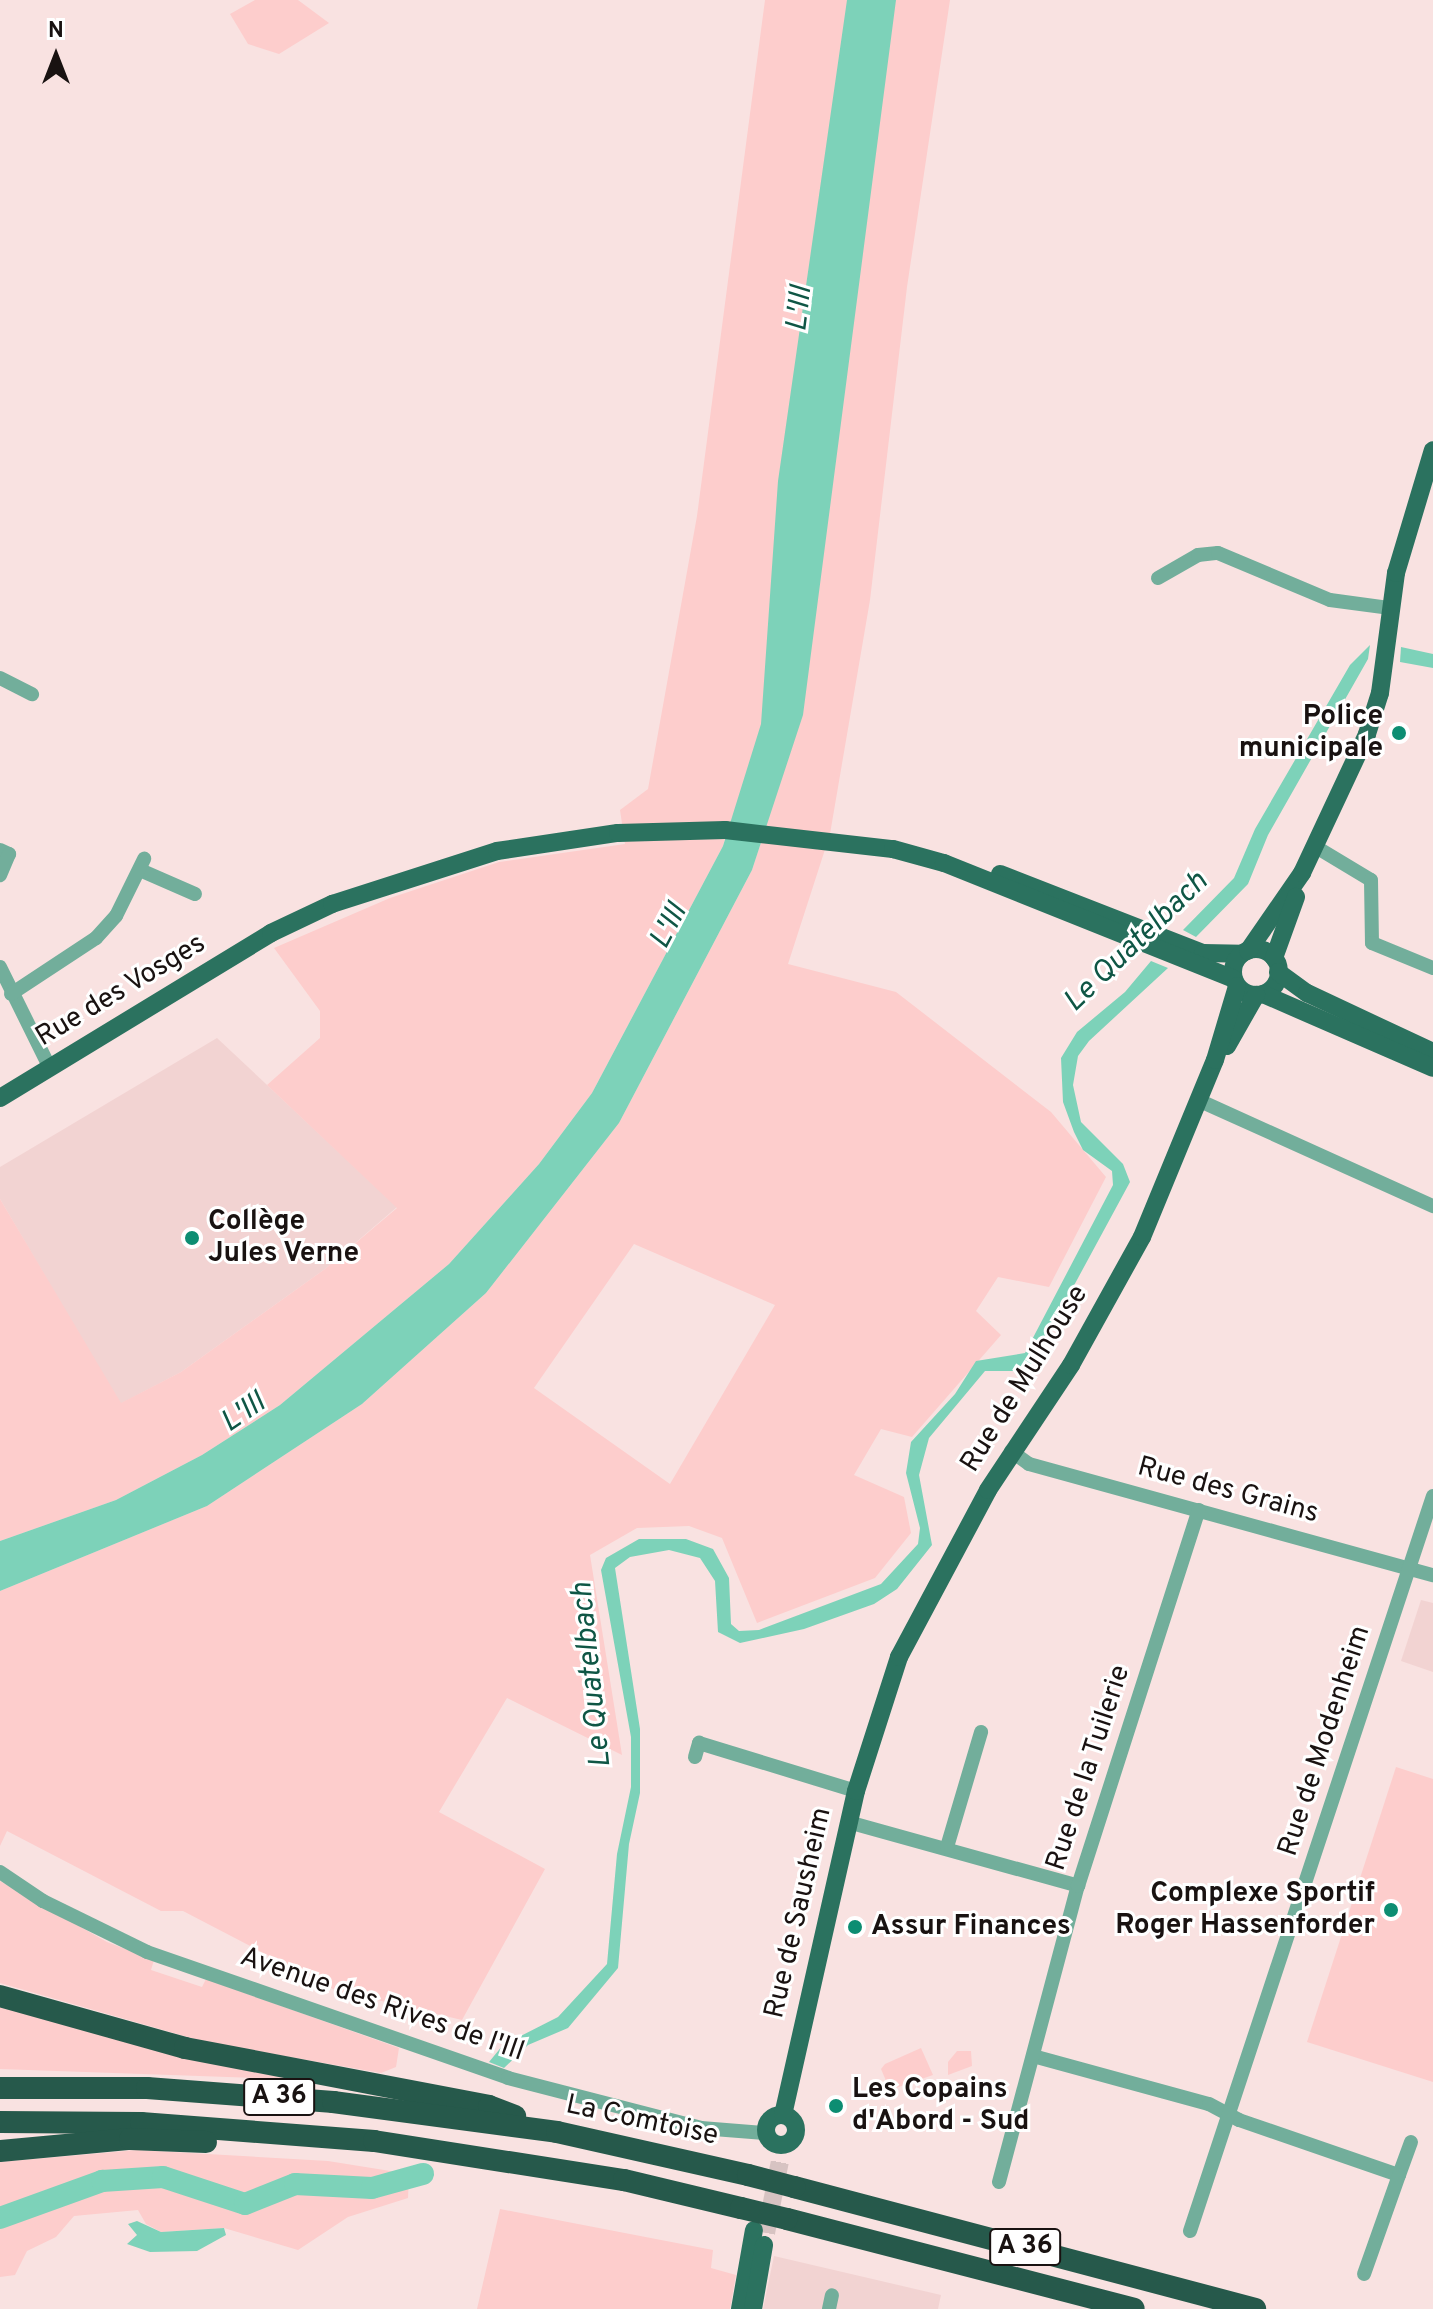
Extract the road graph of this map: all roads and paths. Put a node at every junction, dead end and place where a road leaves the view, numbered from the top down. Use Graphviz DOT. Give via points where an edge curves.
graph roads {
  1 [pos="1433,450"];
  2 [pos="1158,578"];
  3 [pos="1390,608"];
  4 [pos="0,678"];
  5 [pos="32,694"];
  6 [pos="1316,847"];
  7 [pos="0,850"];
  8 [pos="1302,873"];
  9 [pos="0,875"];
  10 [pos="195,894"];
  11 [pos="1245,952"];
  12 [pos="1188,954"];
  13 [pos="1276,965"];
  14 [pos="0,967"];
  15 [pos="1433,968"];
  16 [pos="1236,983"];
  17 [pos="11,994"];
  18 [pos="1260,994"];
  19 [pos="1433,1052"];
  20 [pos="1215,1060"];
  21 [pos="50,1068"];
  22 [pos="1433,1068"];
  23 [pos="0,1098"];
  24 [pos="1198,1100"];
  25 [pos="1433,1206"];
  26 [pos="1011,1451"];
  27 [pos="1433,1496"];
  28 [pos="1199,1510"];
  29 [pos="1409,1569"];
  30 [pos="1433,1575"];
  31 [pos="876,1725"];
  32 [pos="981,1732"];
  33 [pos="695,1757"];
  34 [pos="856,1791"];
  35 [pos="848,1822"];
  36 [pos="947,1847"];
  37 [pos="0,1872"];
  38 [pos="1078,1886"];
  39 [pos="0,1996"];
  40 [pos="1033,2056"];
  41 [pos="0,2088"];
  42 [pos="783,2115"];
  43 [pos="1228,2116"];
  44 [pos="0,2122"];
  45 [pos="557,2132"];
  46 [pos="333,2136"];
  47 [pos="1411,2142"];
  48 [pos="773,2148"];
  49 [pos="0,2151"];
  50 [pos="1399,2175"];
  51 [pos="999,2182"];
  52 [pos="1190,2231"];
  53 [pos="1364,2274"];
  54 [pos="740,2309"];
  55 [pos="753,2309"];
  56 [pos="1134,2309"];
  57 [pos="1255,2309"];
  1 -- 3 [label="main road"];
  2 -- 3 [label="street" via="1198,555 1218,553 1330,600"];
  3 -- 6 [label="main road" via="1385,664 1364,745"];
  4 -- 5 [label="street"];
  6 -- 8 [label="main road"];
  6 -- 15 [label="street" via="1371,880 1372,943"];
  7 -- 9 [label="street" via="9,854"];
  8 -- 11 [label="main road"];
  8 -- 13 [label="main road"];
  10 -- 17 [label="street" via="142,864 116,916 96,938"];
  11 -- 12 [label="main road"];
  11 -- 13 [label="main road" via="1262,950"];
  11 -- 16 [label="main road" via="1234,965"];
  12 -- 16 [label="main road"];
  12 -- 21 [label="main road, Rue des Vosges" via="944,863 824,838 660,830 497,851 383,884 271,933"];
  13 -- 18 [label="main road" via="1274,985"];
  13 -- 19 [label="main road" via="1307,993"];
  14 -- 17 [label="street"];
  16 -- 18 [label="main road"];
  16 -- 20 [label="main road, Rue de Mulhouse"];
  17 -- 21 [label="street"];
  18 -- 20 [label="main road, Rue de Mulhouse"];
  18 -- 22 [label="main road"];
  20 -- 24 [label="main road, Rue de Mulhouse"];
  21 -- 23 [label="main road, Rue des Vosges"];
  24 -- 25 [label="street"];
  24 -- 26 [label="main road, Rue de Mulhouse" via="1125,1271 1071,1365"];
  26 -- 28 [label="street, Rue des Grains" via="1029,1464"];
  26 -- 31 [label="main road, Rue de Mulhouse" via="899,1657"];
  27 -- 29 [label="street, Rue de Modenheim"];
  28 -- 29 [label="street, Rue des Grains"];
  28 -- 38 [label="street, Rue de la Tuilerie"];
  29 -- 30 [label="street, Rue des Grains"];
  29 -- 43 [label="street, Rue de Modenheim"];
  31 -- 34 [label="main road, Rue de Sausheim"];
  32 -- 36 [label="street"];
  33 -- 34 [label="street" via="699,1743"];
  34 -- 35 [label="main road, Rue de Sausheim"];
  35 -- 36 [label="street"];
  35 -- 42 [label="main road, Rue de Sausheim"];
  36 -- 38 [label="street"];
  37 -- 48 [label="street, Avenue des Rives de l'Ill" via="43,1901 147,1952 508,2078"];
  38 -- 40 [label="street, Rue de la Tuilerie"];
  39 -- 45 [label="highway" via="185,2048 489,2106"];
  40 -- 43 [label="street" via="1209,2104"];
  40 -- 51 [label="street, Rue de la Tuilerie"];
  41 -- 45 [label="highway, La Comtoise / A 36" via="147,2088 273,2097"];
  42 -- 48 [label="main road" via="770,2119"];
  42 -- 48 [label="main road, Rue de Sausheim" via="796,2129 791,2142"];
  43 -- 50 [label="street"];
  43 -- 52 [label="street, Rue de Modenheim"];
  44 -- 46 [label="highway, A 36" via="141,2123"];
  45 -- 57 [label="highway, La Comtoise / A 36, bridge" via="748,2175"];
  46 -- 49 [label="highway" via="259,2145 130,2139"];
  46 -- 56 [label="highway, A 36, bridge" via="579,2172 787,2219"];
  47 -- 50 [label="street"];
  50 -- 53 [label="street"];
  54 -- 55 [label="main road" via="760,2232"];
}
